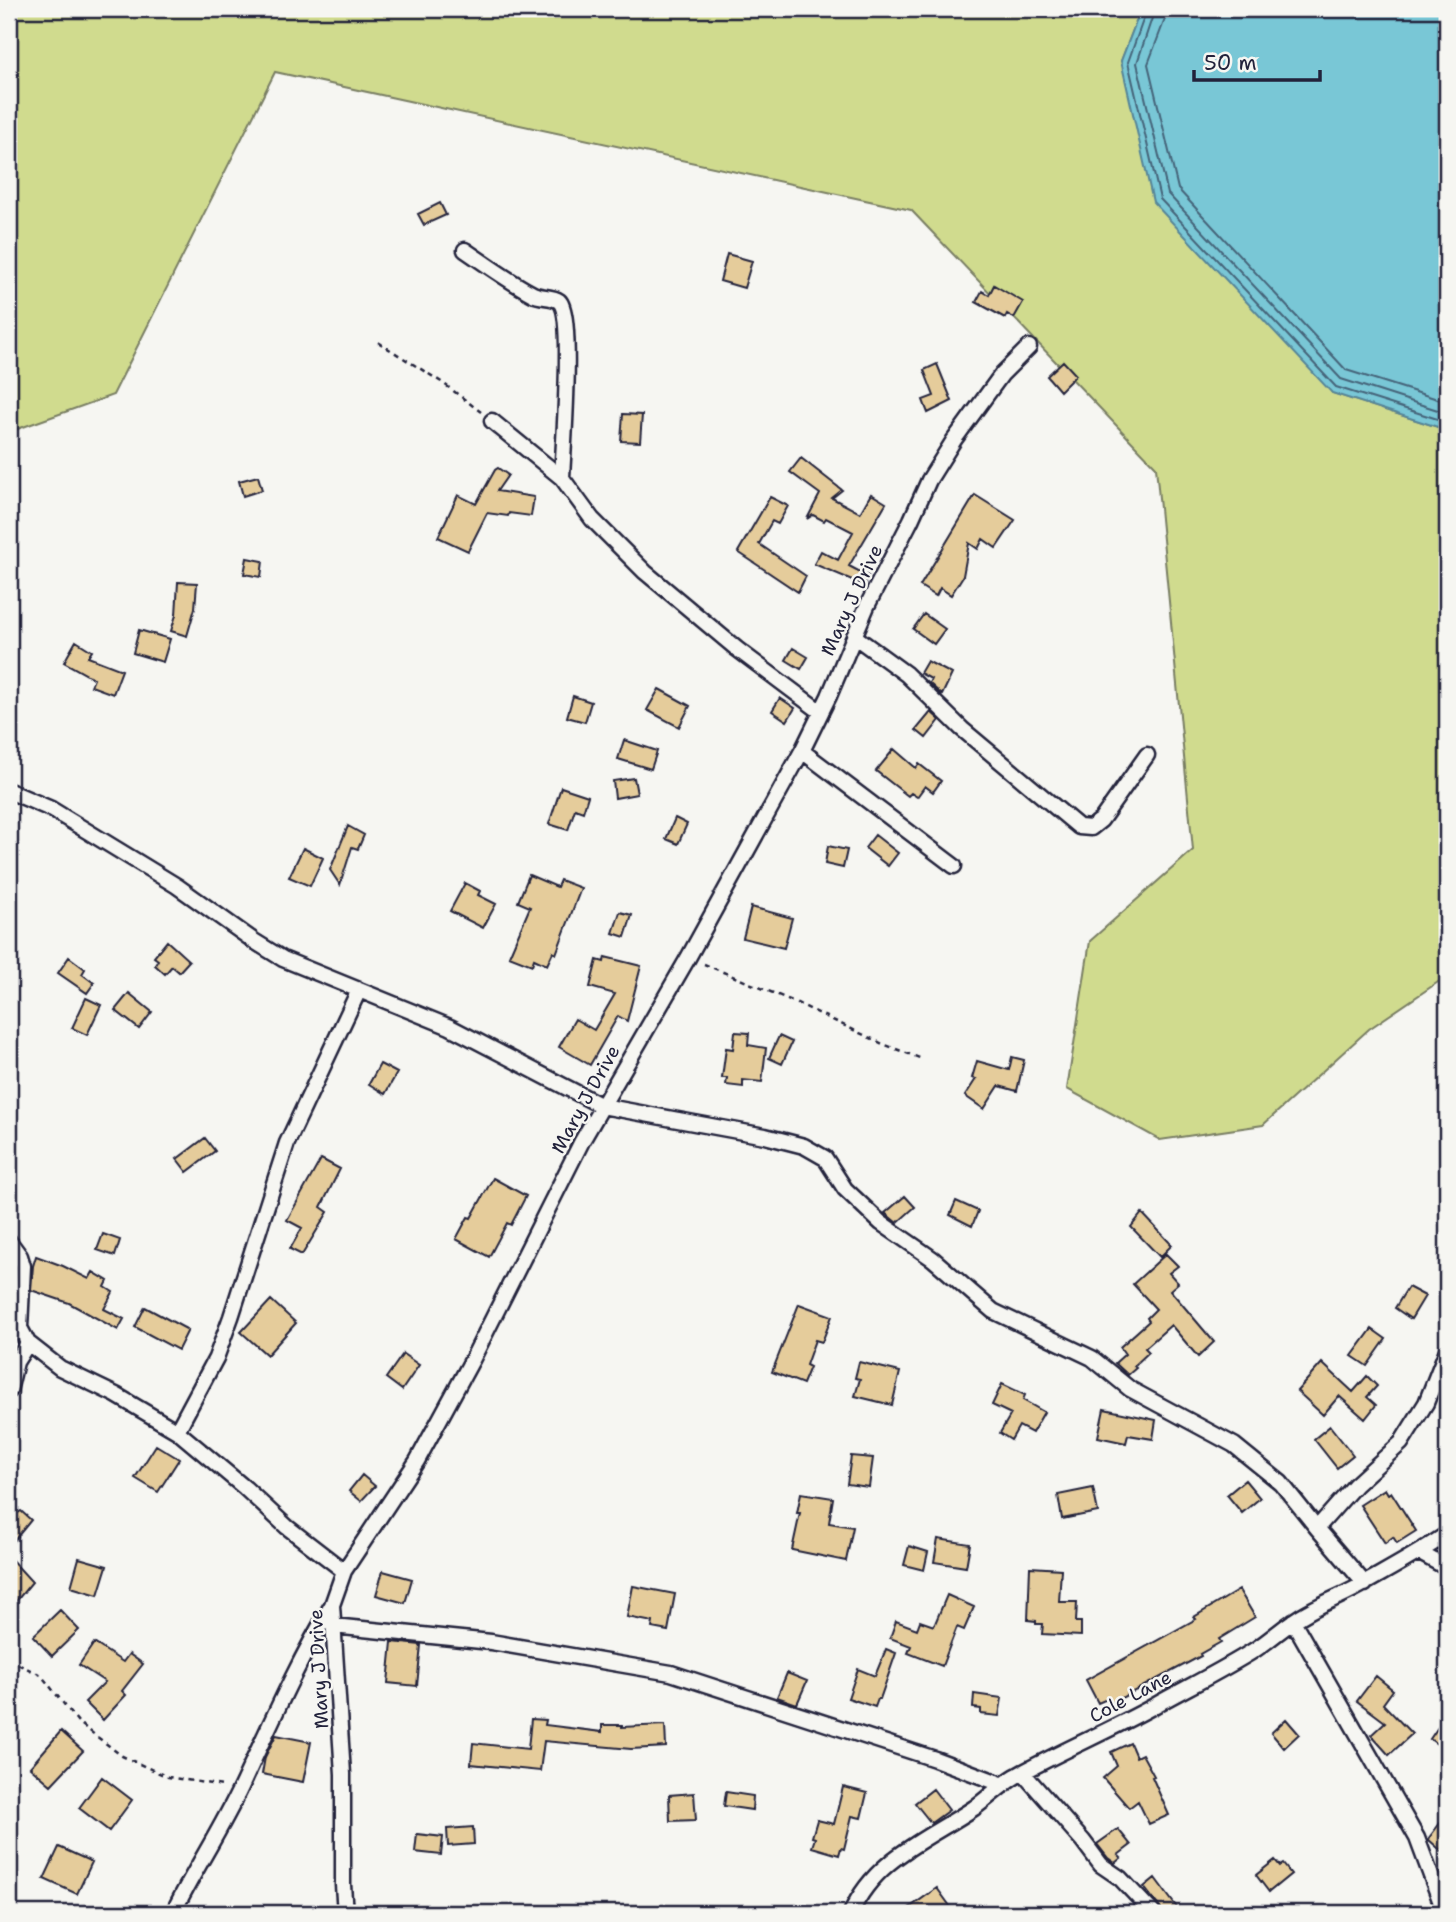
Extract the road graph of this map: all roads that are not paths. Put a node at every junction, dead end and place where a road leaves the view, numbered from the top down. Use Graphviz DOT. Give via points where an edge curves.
graph roads {
  1 [pos="465,250"];
  2 [pos="1029,347"];
  3 [pos="492,422"];
  4 [pos="562,478"];
  5 [pos="854,636"];
  6 [pos="821,712"];
  7 [pos="802,751"];
  8 [pos="1147,755"];
  9 [pos="9,791"];
  10 [pos="954,866"];
  11 [pos="359,990"];
  12 [pos="602,1106"];
  13 [pos="9,1241"];
  14 [pos="28,1343"];
  15 [pos="1447,1350"];
  16 [pos="9,1391"];
  17 [pos="177,1431"];
  18 [pos="1317,1528"];
  19 [pos="1447,1534"];
  20 [pos="1419,1553"];
  21 [pos="1447,1568"];
  22 [pos="344,1571"];
  23 [pos="1365,1584"];
  24 [pos="332,1605"];
  25 [pos="1293,1621"];
  26 [pos="333,1626"];
  27 [pos="1023,1773"];
  28 [pos="1004,1785"];
  29 [pos="1443,1908"];
  30 [pos="173,1913"];
  31 [pos="345,1913"];
  32 [pos="851,1913"];
  33 [pos="1153,1913"];
  1 -- 4 [label="street" via="534,294 562,304 567,356"];
  2 -- 5 [label="street, Mary J Drive" via="1002,374 929,481"];
  3 -- 4 [label="street"];
  4 -- 6 [label="street" via="593,519 645,572"];
  5 -- 6 [label="street, Mary J Drive"];
  5 -- 8 [label="street" via="906,674 962,729 1079,827 1091,828 1101,820"];
  6 -- 7 [label="street, Mary J Drive"];
  7 -- 10 [label="street"];
  7 -- 12 [label="street, Mary J Drive"];
  9 -- 11 [label="street" via="51,809 177,886 283,959"];
  11 -- 12 [label="street" via="450,1027"];
  11 -- 17 [label="street" via="287,1143 231,1317"];
  12 -- 18 [label="street" via="765,1136 804,1146 825,1158 845,1189 881,1223 933,1259 993,1311 1092,1358 1130,1389 1234,1445 1281,1483"];
  12 -- 22 [label="street, Mary J Drive" via="417,1461"];
  13 -- 14 [label="street" via="23,1266 20,1328"];
  14 -- 16 [label="street" via="16,1362"];
  14 -- 17 [label="street" via="60,1368"];
  15 -- 18 [label="street" via="1426,1403 1401,1443"];
  17 -- 22 [label="street"];
  18 -- 23 [label="street"];
  19 -- 20 [label="street, Cole Lane"];
  20 -- 21 [label="street"];
  20 -- 23 [label="street, Cole Lane"];
  22 -- 24 [label="street, Mary J Drive"];
  23 -- 25 [label="street, Cole Lane"];
  24 -- 26 [label="street, Mary J Drive"];
  24 -- 30 [label="street"];
  25 -- 27 [label="street, Cole Lane" via="1245,1655"];
  25 -- 29 [label="street" via="1417,1838"];
  26 -- 28 [label="street" via="491,1642 671,1674"];
  26 -- 31 [label="street, Mary J Drive" via="344,1774"];
  27 -- 28 [label="street, Cole Lane"];
  27 -- 33 [label="street" via="1101,1865"];
  28 -- 32 [label="street, Cole Lane" via="880,1869"];
}
